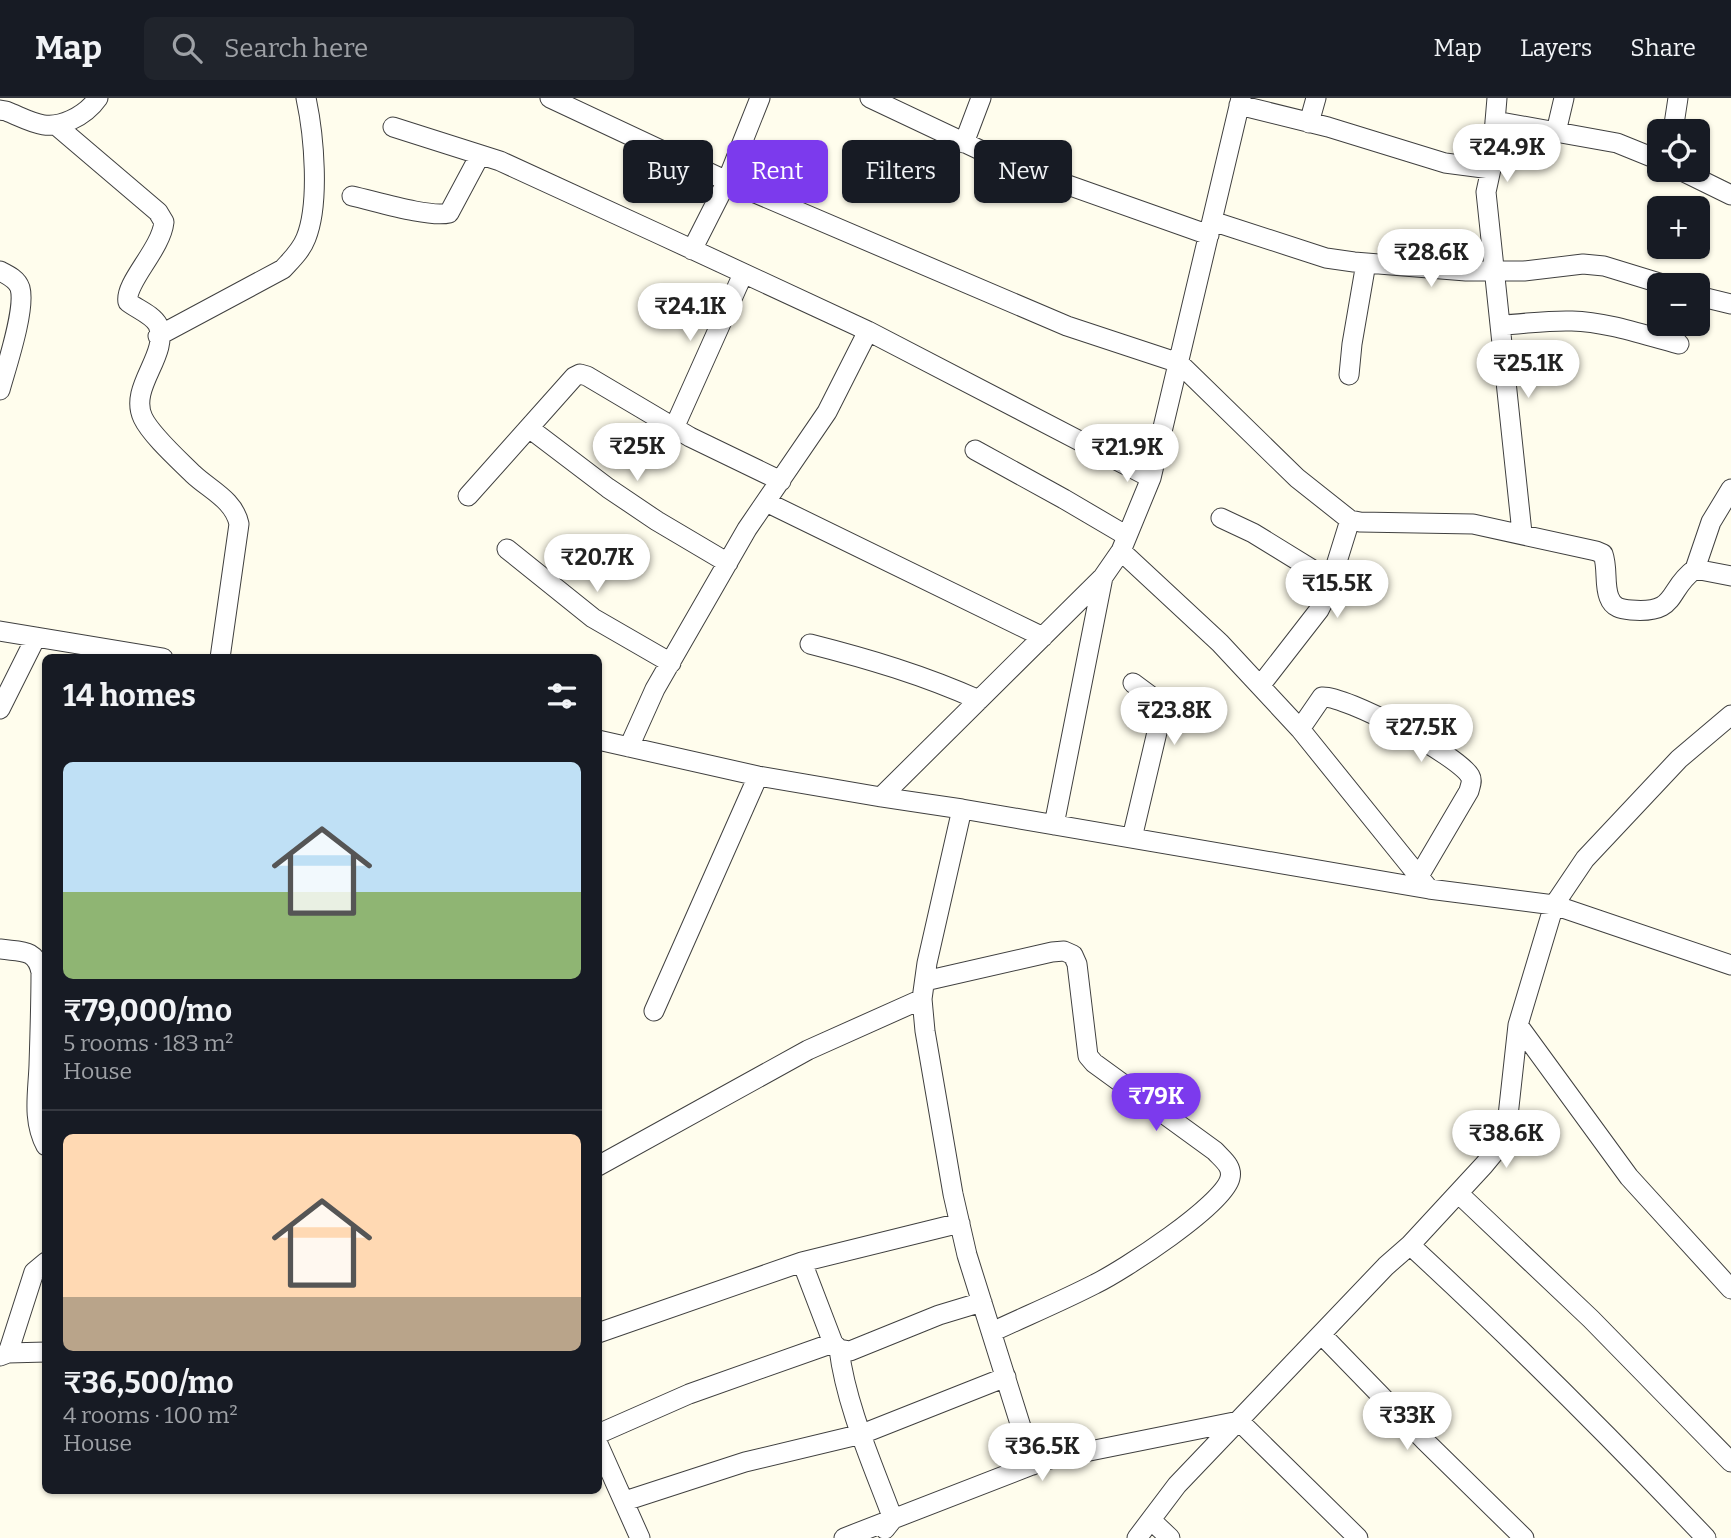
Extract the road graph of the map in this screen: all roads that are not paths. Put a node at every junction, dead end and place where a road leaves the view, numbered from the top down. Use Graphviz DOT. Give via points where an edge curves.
graph roads {
  1 [pos="98,98"];
  2 [pos="306,98"];
  3 [pos="551,98"];
  4 [pos="760,98"];
  5 [pos="870,98"];
  6 [pos="981,98"];
  7 [pos="1316,98"];
  8 [pos="1497,98"];
  9 [pos="1564,98"];
  10 [pos="1678,98"];
  11 [pos="1240,102"];
  12 [pos="578,104"];
  13 [pos="2,109"];
  14 [pos="1675,119"];
  15 [pos="1495,121"];
  16 [pos="1309,123"];
  17 [pos="57,126"];
  18 [pos="393,127"];
  19 [pos="1556,132"];
  20 [pos="743,140"];
  21 [pos="964,143"];
  22 [pos="480,155"];
  23 [pos="1647,155"];
  24 [pos="1491,169"];
  25 [pos="727,181"];
  26 [pos="1704,182"];
  27 [pos="352,195"];
  28 [pos="1731,195"];
  29 [pos="779,203"];
  30 [pos="1211,228"];
  31 [pos="692,250"];
  32 [pos="1366,263"];
  33 [pos="0,271"];
  34 [pos="1496,271"];
  35 [pos="743,274"];
  36 [pos="1647,279"];
  37 [pos="1710,299"];
  38 [pos="1731,304"];
  39 [pos="1501,325"];
  40 [pos="868,331"];
  41 [pos="159,335"];
  42 [pos="1679,344"];
  43 [pos="1179,363"];
  44 [pos="1349,375"];
  45 [pos="0,390"];
  46 [pos="530,428"];
  47 [pos="674,428"];
  48 [pos="975,450"];
  49 [pos="1151,478"];
  50 [pos="781,481"];
  51 [pos="1731,489"];
  52 [pos="468,496"];
  53 [pos="766,502"];
  54 [pos="1221,518"];
  55 [pos="1350,520"];
  56 [pos="1522,533"];
  57 [pos="1124,543"];
  58 [pos="507,549"];
  59 [pos="728,563"];
  60 [pos="1695,569"];
  61 [pos="1731,576"];
  62 [pos="1104,577"];
  63 [pos="1331,581"];
  64 [pos="0,631"];
  65 [pos="36,637"];
  66 [pos="1043,637"];
  67 [pos="810,644"];
  68 [pos="139,654"];
  69 [pos="221,654"];
  70 [pos="671,663"];
  71 [pos="1133,683"];
  72 [pos="1260,686"];
  73 [pos="979,700"];
  74 [pos="0,709"];
  75 [pos="1731,715"];
  76 [pos="1300,729"];
  77 [pos="602,741"];
  78 [pos="629,747"];
  79 [pos="758,776"];
  80 [pos="881,797"];
  81 [pos="962,809"];
  82 [pos="1054,825"];
  83 [pos="1132,838"];
  84 [pos="1424,882"];
  85 [pos="1554,905"];
  86 [pos="0,949"];
  87 [pos="1731,965"];
  88 [pos="923,990"];
  89 [pos="654,1011"];
  90 [pos="1518,1025"];
  91 [pos="42,1139"];
  92 [pos="602,1164"];
  93 [pos="1458,1193"];
  94 [pos="960,1223"];
  95 [pos="1410,1245"];
  96 [pos="802,1262"];
  97 [pos="42,1265"];
  98 [pos="1729,1283"];
  99 [pos="982,1302"];
  100 [pos="992,1332"];
  101 [pos="602,1333"];
  102 [pos="1321,1334"];
  103 [pos="836,1346"];
  104 [pos="42,1352"];
  105 [pos="4,1354"];
  106 [pos="1006,1377"];
  107 [pos="1239,1420"];
  108 [pos="602,1432"];
  109 [pos="862,1434"];
  110 [pos="602,1452"];
  111 [pos="1731,1462"];
  112 [pos="1033,1465"];
  113 [pos="625,1501"];
  114 [pos="893,1519"];
  115 [pos="1151,1520"];
  116 [pos="640,1538"];
  117 [pos="844,1538"];
  118 [pos="878,1538"];
  119 [pos="1138,1538"];
  120 [pos="1170,1538"];
  121 [pos="1357,1538"];
  122 [pos="1524,1538"];
  123 [pos="1706,1538"];
  1 -- 17 [label="street" via="78,116"];
  2 -- 41 [label="street" via="314,159 311,214 298,253 283,269"];
  3 -- 12 [label="street"];
  4 -- 20 [label="street"];
  5 -- 21 [label="street"];
  6 -- 21 [label="street"];
  7 -- 16 [label="street"];
  8 -- 15 [label="street"];
  9 -- 19 [label="street"];
  10 -- 14 [label="street"];
  11 -- 16 [label="street"];
  11 -- 30 [label="street"];
  12 -- 25 [label="street"];
  13 -- 17 [label="street" via="41,125"];
  15 -- 19 [label="street"];
  15 -- 24 [label="street"];
  16 -- 24 [label="street" via="1445,163"];
  17 -- 41 [label="street" via="164,222 158,246 127,296 128,302 153,318"];
  18 -- 22 [label="street"];
  19 -- 23 [label="street" via="1617,143"];
  21 -- 30 [label="street" via="1014,166"];
  22 -- 27 [label="street" via="449,213 423,212"];
  22 -- 31 [label="street"];
  24 -- 34 [label="street" via="1486,192"];
  25 -- 31 [label="street"];
  26 -- 28 [label="street"];
  29 -- 43 [label="street" via="1067,326"];
  30 -- 32 [label="street" via="1326,258"];
  30 -- 43 [label="street"];
  31 -- 35 [label="street"];
  32 -- 34 [label="street"];
  32 -- 44 [label="street"];
  33 -- 45 [label="street" via="14,279 21,299"];
  34 -- 36 [label="street" via="1583,264"];
  34 -- 39 [label="street"];
  35 -- 40 [label="street"];
  35 -- 47 [label="street"];
  37 -- 38 [label="street"];
  39 -- 42 [label="street" via="1570,320"];
  39 -- 56 [label="street"];
  40 -- 49 [label="street"];
  40 -- 50 [label="street" via="827,412"];
  41 -- 69 [label="street" via="140,393 143,419 230,505 239,524"];
  43 -- 49 [label="street"];
  43 -- 55 [label="street" via="1297,478"];
  46 -- 47 [label="street" via="580,374"];
  46 -- 52 [label="street"];
  46 -- 59 [label="street" via="657,521"];
  47 -- 50 [label="street"];
  48 -- 57 [label="street" via="1064,499"];
  49 -- 57 [label="street"];
  50 -- 53 [label="street"];
  51 -- 60 [label="street" via="1711,522"];
  53 -- 59 [label="street"];
  53 -- 66 [label="street"];
  54 -- 63 [label="street"];
  55 -- 56 [label="street" via="1473,524"];
  55 -- 63 [label="street"];
  56 -- 60 [label="street" via="1602,554 1608,595 1619,609 1661,608"];
  57 -- 62 [label="street"];
  57 -- 72 [label="street"];
  58 -- 70 [label="street" via="593,618"];
  59 -- 70 [label="street"];
  60 -- 61 [label="street"];
  62 -- 66 [label="street"];
  62 -- 82 [label="street"];
  63 -- 72 [label="street" via="1319,610"];
  64 -- 65 [label="street"];
  65 -- 68 [label="street"];
  65 -- 74 [label="street"];
  66 -- 73 [label="street"];
  67 -- 73 [label="street" via="921,676"];
  70 -- 78 [label="street"];
  71 -- 83 [label="street" via="1160,703 1162,711"];
  72 -- 76 [label="street"];
  73 -- 80 [label="street"];
  75 -- 85 [label="street" via="1679,759 1594,849"];
  76 -- 84 [label="street"];
  76 -- 84 [label="street" via="1322,697 1331,696 1403,730 1469,775 1469,791"];
  77 -- 78 [label="street"];
  78 -- 79 [label="street"];
  79 -- 80 [label="street"];
  79 -- 89 [label="street"];
  80 -- 81 [label="street"];
  81 -- 82 [label="street"];
  81 -- 88 [label="street"];
  82 -- 83 [label="street"];
  83 -- 84 [label="street"];
  84 -- 85 [label="street"];
  85 -- 87 [label="street"];
  85 -- 90 [label="street"];
  86 -- 91 [label="street" via="29,953 39,962 36,1106"];
  88 -- 92 [label="street"];
  88 -- 94 [label="street" via="925,1031"];
  88 -- 100 [label="street" via="1052,952 1073,955 1088,1056 1229,1166 1226,1188 1141,1256 1098,1283"];
  90 -- 93 [label="street" via="1503,1142"];
  90 -- 98 [label="street" via="1629,1177"];
  93 -- 95 [label="street"];
  93 -- 111 [label="street" via="1591,1319"];
  94 -- 96 [label="street"];
  94 -- 99 [label="street"];
  95 -- 102 [label="street"];
  95 -- 123 [label="street" via="1529,1356"];
  96 -- 101 [label="street"];
  96 -- 103 [label="street"];
  97 -- 105 [label="street" via="34,1272"];
  99 -- 100 [label="street"];
  99 -- 103 [label="street" via="850,1351"];
  100 -- 106 [label="street"];
  102 -- 107 [label="street"];
  102 -- 122 [label="street"];
  103 -- 108 [label="street" via="689,1394"];
  103 -- 109 [label="street"];
  104 -- 105 [label="street"];
  106 -- 109 [label="street"];
  106 -- 112 [label="street"];
  107 -- 112 [label="street"];
  107 -- 115 [label="street" via="1177,1485"];
  107 -- 121 [label="street"];
  109 -- 113 [label="street" via="745,1462"];
  109 -- 114 [label="street"];
  110 -- 113 [label="street"];
  112 -- 114 [label="street"];
  113 -- 116 [label="street"];
  114 -- 117 [label="street"];
  114 -- 118 [label="street"];
  115 -- 119 [label="street"];
  115 -- 120 [label="street"];
}
